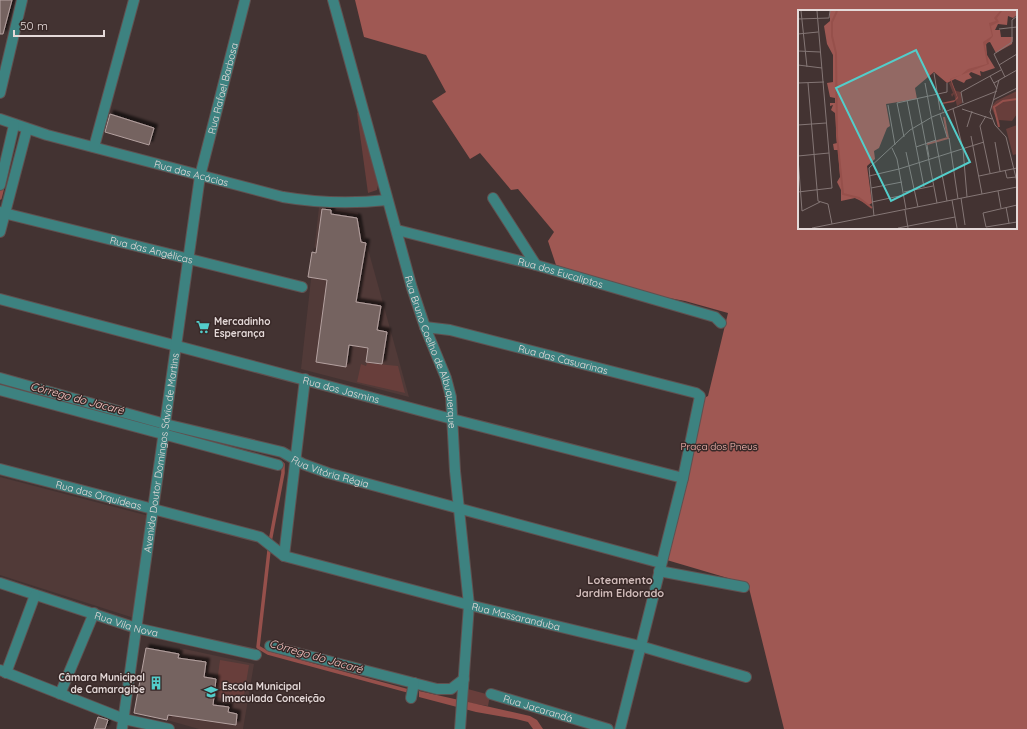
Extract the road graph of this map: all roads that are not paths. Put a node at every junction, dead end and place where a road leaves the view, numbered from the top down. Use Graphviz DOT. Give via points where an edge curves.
graph roads {
  1 [pos="22,0"];
  2 [pos="134,0"];
  3 [pos="245,0"];
  4 [pos="333,0"];
  5 [pos="0,93"];
  6 [pos="0,119"];
  7 [pos="14,125"];
  8 [pos="27,129"];
  9 [pos="94,148"];
  10 [pos="200,176"];
  11 [pos="0,185"];
  12 [pos="493,198"];
  13 [pos="387,200"];
  14 [pos="3,213"];
  15 [pos="397,230"];
  16 [pos="0,232"];
  17 [pos="189,258"];
  18 [pos="536,265"];
  19 [pos="302,287"];
  20 [pos="0,299"];
  21 [pos="721,323"];
  22 [pos="425,327"];
  23 [pos="176,345"];
  24 [pos="0,378"];
  25 [pos="305,379"];
  26 [pos="0,390"];
  27 [pos="452,419"];
  28 [pos="165,424"];
  29 [pos="163,435"];
  30 [pos="295,458"];
  31 [pos="278,465"];
  32 [pos="0,469"];
  33 [pos="683,478"];
  34 [pos="459,509"];
  35 [pos="153,510"];
  36 [pos="283,555"];
  37 [pos="660,567"];
  38 [pos="0,584"];
  39 [pos="744,586"];
  40 [pos="35,595"];
  41 [pos="469,605"];
  42 [pos="94,614"];
  43 [pos="136,628"];
  44 [pos="270,646"];
  45 [pos="640,646"];
  46 [pos="256,655"];
  47 [pos="3,672"];
  48 [pos="746,678"];
  49 [pos="464,683"];
  50 [pos="414,684"];
  51 [pos="60,694"];
  52 [pos="491,694"];
  53 [pos="411,697"];
  54 [pos="123,724"];
  55 [pos="169,729"];
  56 [pos="460,729"];
  57 [pos="608,729"];
  58 [pos="620,729"];
  1 -- 5 [label="street"];
  2 -- 9 [label="street"];
  3 -- 10 [label="street, Rua Rafael Barbosa"];
  4 -- 13 [label="street, Rua Bruno Coelho de Albuquerque"];
  6 -- 7 [label="street, Rua das Acácias"];
  7 -- 8 [label="street, Rua das Acácias"];
  7 -- 11 [label="street"];
  8 -- 9 [label="street, Rua das Acácias"];
  8 -- 14 [label="street"];
  9 -- 10 [label="street, Rua das Acácias"];
  10 -- 13 [label="street, Rua das Acácias" via="307,202 361,203"];
  10 -- 17 [label="street, Avenida Doutor Domingos Sávio de Martins"];
  12 -- 18 [label="street"];
  13 -- 15 [label="street, Rua Bruno Coelho de Albuquerque"];
  14 -- 16 [label="street"];
  14 -- 17 [label="street, Rua das Angélicas"];
  15 -- 18 [label="street, Rua dos Eucaliptos"];
  15 -- 22 [label="street, Rua Bruno Coelho de Albuquerque"];
  17 -- 19 [label="street, Rua das Angélicas"];
  17 -- 23 [label="street, Avenida Doutor Domingos Sávio de Martins"];
  18 -- 21 [label="street, Rua dos Eucaliptos" via="715,317"];
  20 -- 23 [label="street, Rua dos Jasmins"];
  22 -- 27 [label="street, Rua Bruno Coelho de Albuquerque" via="446,378 451,397"];
  22 -- 33 [label="street, Rua das Casuarinas" via="450,330 696,393 700,396"];
  23 -- 25 [label="street, Rua dos Jasmins"];
  23 -- 28 [label="street, Avenida Doutor Domingos Sávio de Martins"];
  24 -- 28 [label="street, Rua Vitória Régia"];
  25 -- 27 [label="street, Rua dos Jasmins"];
  25 -- 30 [label="street"];
  26 -- 29 [label="street, Rua Vitória Régia"];
  27 -- 33 [label="street, Rua dos Jasmins"];
  27 -- 34 [label="street, Rua Bruno Coelho de Albuquerque"];
  28 -- 29 [label="street, Avenida Doutor Domingos Sávio de Martins"];
  28 -- 30 [label="street, Rua Vitória Régia" via="282,452"];
  29 -- 31 [label="street, Rua Vitória Régia"];
  29 -- 35 [label="street, Avenida Doutor Domingos Sávio de Martins"];
  30 -- 34 [label="street, Rua Vitória Régia" via="303,464 328,473"];
  30 -- 36 [label="street"];
  32 -- 35 [label="street, Rua das Orquídeas"];
  33 -- 37 [label="street"];
  34 -- 37 [label="street, Rua Vitória Régia"];
  34 -- 41 [label="street, Rua Bruno Coelho de Albuquerque"];
  35 -- 36 [label="street, Rua das Orquídeas" via="260,537"];
  35 -- 43 [label="street, Avenida Doutor Domingos Sávio de Martins"];
  36 -- 41 [label="street, Rua Massaranduba"];
  37 -- 39 [label="street, Rua Vitória Régia"];
  37 -- 45 [label="street"];
  38 -- 40 [label="street, Rua Vila Nova"];
  40 -- 42 [label="street, Rua Vila Nova"];
  40 -- 47 [label="street"];
  41 -- 45 [label="street, Rua Massaranduba"];
  41 -- 49 [label="street, Rua Bruno Coelho de Albuquerque"];
  42 -- 43 [label="street, Rua Vila Nova"];
  42 -- 51 [label="street"];
  43 -- 46 [label="street, Rua Vila Nova"];
  43 -- 54 [label="street, Avenida Doutor Domingos Sávio de Martins"];
  44 -- 50 [label="street"];
  45 -- 48 [label="street, Rua Massaranduba"];
  45 -- 58 [label="street"];
  47 -- 51 [label="street"];
  49 -- 50 [label="street" via="444,690"];
  49 -- 56 [label="street, Rua Bruno Coelho de Albuquerque"];
  50 -- 53 [label="street"];
  51 -- 54 [label="street"];
  52 -- 57 [label="street, Rua Jacarandá"];
  54 -- 55 [label="street"];
}
